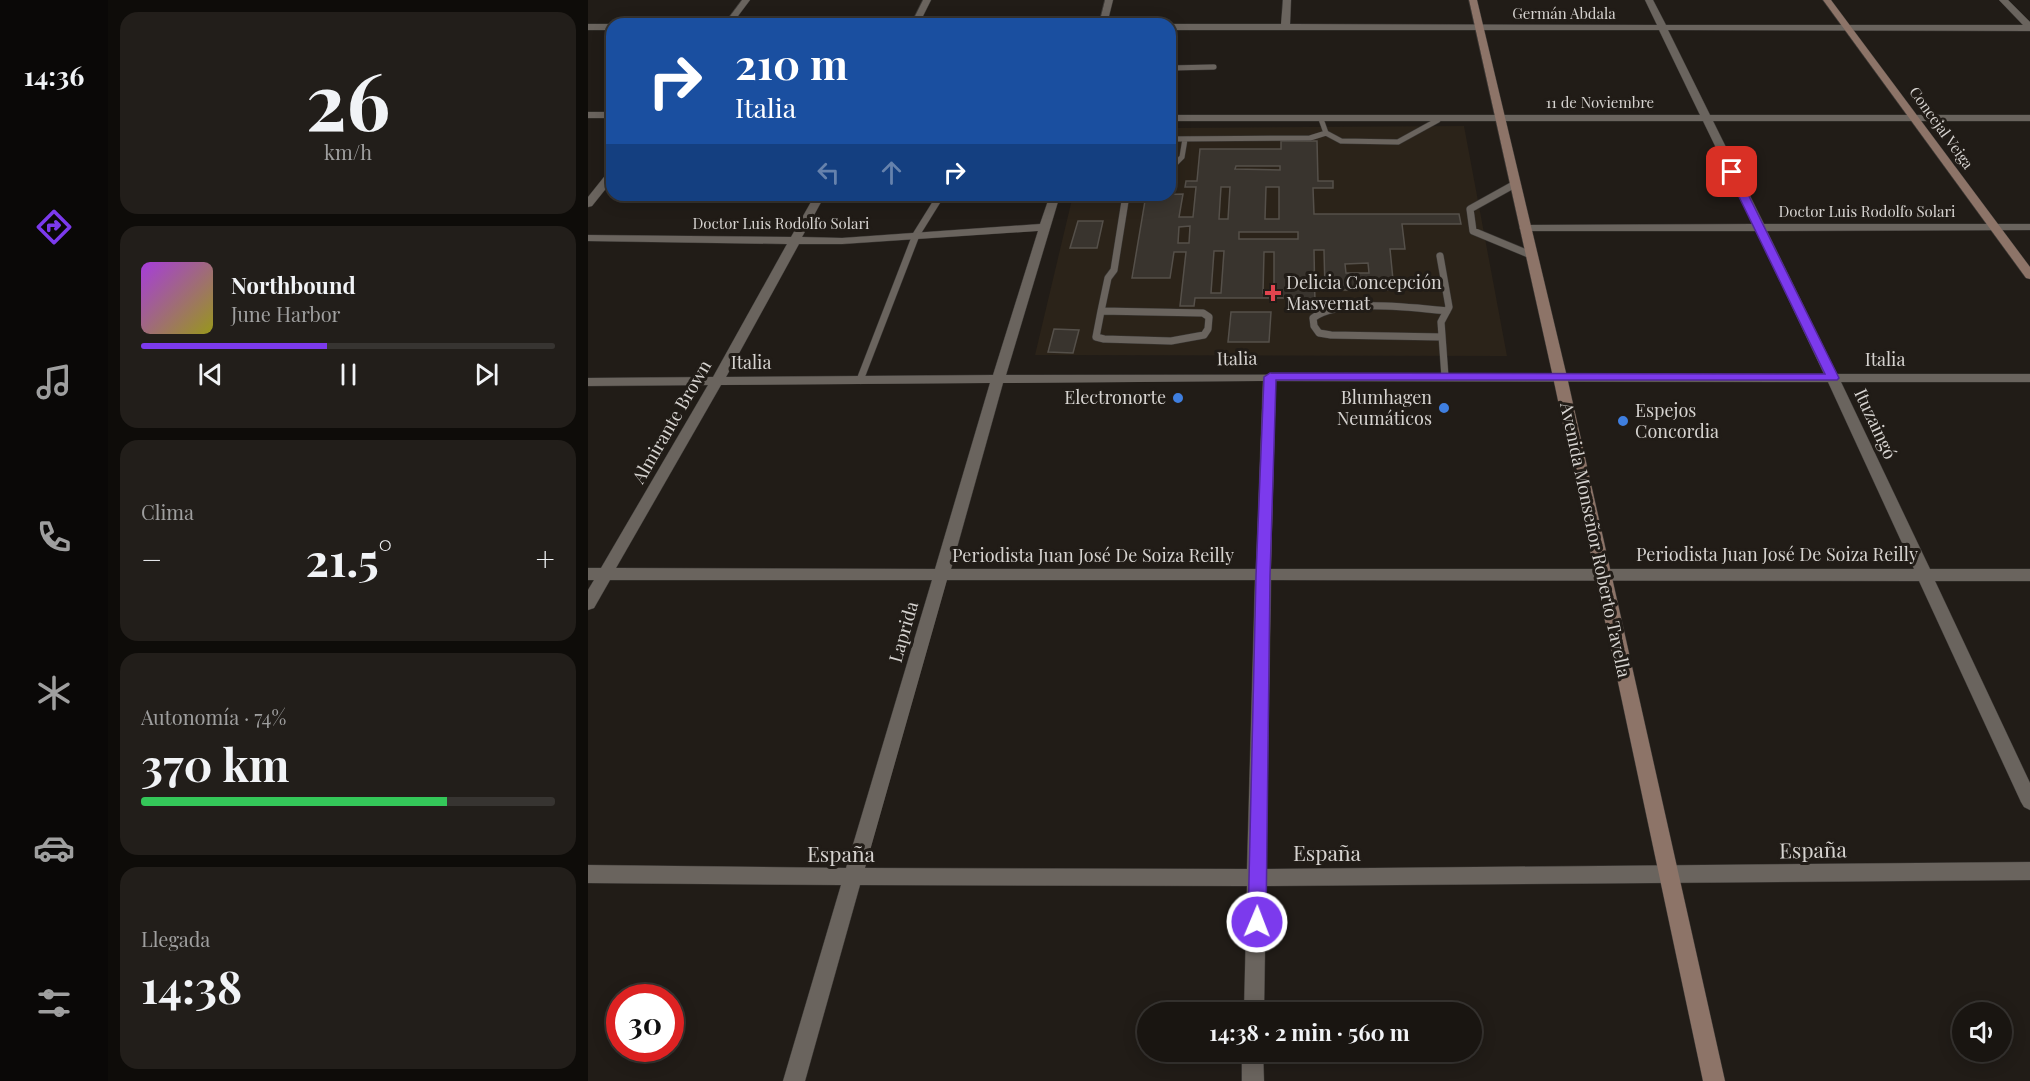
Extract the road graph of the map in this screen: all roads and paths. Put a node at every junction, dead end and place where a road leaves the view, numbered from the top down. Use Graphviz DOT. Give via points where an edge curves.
graph roads {
  1 [pos="746,0"];
  2 [pos="927,0"];
  3 [pos="1109,0"];
  4 [pos="1287,0"];
  5 [pos="1473,0"];
  6 [pos="1649,0"];
  7 [pos="1827,0"];
  8 [pos="2003,0"];
  9 [pos="732,18"];
  10 [pos="918,18"];
  11 [pos="1104,18"];
  12 [pos="588,27"];
  13 [pos="606,27"];
  14 [pos="1176,27"];
  15 [pos="1663,27"];
  16 [pos="1847,27"];
  17 [pos="1285,28"];
  18 [pos="1479,28"];
  19 [pos="2030,28"];
  20 [pos="1176,68"];
  21 [pos="1214,68"];
  22 [pos="588,116"];
  23 [pos="606,116"];
  24 [pos="1176,118"];
  25 [pos="1705,118"];
  26 [pos="1914,118"];
  27 [pos="2030,118"];
  28 [pos="1321,119"];
  29 [pos="1500,119"];
  30 [pos="1438,120"];
  31 [pos="1326,133"];
  32 [pos="1176,139"];
  33 [pos="1185,139"];
  34 [pos="1176,165"];
  35 [pos="606,182"];
  36 [pos="1515,184"];
  37 [pos="817,201"];
  38 [pos="937,201"];
  39 [pos="1053,201"];
  40 [pos="1125,201"];
  41 [pos="588,204"];
  42 [pos="1759,226"];
  43 [pos="1046,227"];
  44 [pos="1995,227"];
  45 [pos="2030,227"];
  46 [pos="1525,228"];
  47 [pos="916,235"];
  48 [pos="588,238"];
  49 [pos="794,240"];
  50 [pos="1531,255"];
  51 [pos="1440,256"];
  52 [pos="2030,275"];
  53 [pos="1101,311"];
  54 [pos="1447,311"];
  55 [pos="1442,337"];
  56 [pos="1270,377"];
  57 [pos="1445,377"];
  58 [pos="1560,377"];
  59 [pos="1833,378"];
  60 [pos="2030,378"];
  61 [pos="860,380"];
  62 [pos="998,380"];
  63 [pos="717,381"];
  64 [pos="588,382"];
  65 [pos="596,574"];
  66 [pos="1924,574"];
  67 [pos="1601,575"];
  68 [pos="2030,575"];
  69 [pos="940,576"];
  70 [pos="1263,576"];
  71 [pos="588,604"];
  72 [pos="2030,802"];
  73 [pos="2030,870"];
  74 [pos="588,874"];
  75 [pos="1669,875"];
  76 [pos="1258,877"];
  77 [pos="851,878"];
  78 [pos="1254,1002"];
  79 [pos="1253,1062"];
  80 [pos="794,1081"];
  81 [pos="1253,1081"];
  82 [pos="1714,1081"];
  1 -- 9 [label="street"];
  2 -- 10 [label="street"];
  3 -- 11 [label="street"];
  4 -- 17 [label="street"];
  5 -- 18 [label="main road, Avenida Monseñor Roberto Tavella"];
  6 -- 15 [label="street, Ituzaingó"];
  7 -- 16 [label="main road, Concejal Veiga"];
  8 -- 19 [label="street"];
  12 -- 13 [label="street"];
  14 -- 17 [label="street, Germán Abdala"];
  15 -- 16 [label="street, Germán Abdala"];
  15 -- 18 [label="street, Germán Abdala"];
  15 -- 25 [label="street, Ituzaingó"];
  16 -- 19 [label="street, Germán Abdala"];
  16 -- 26 [label="main road, Concejal Veiga"];
  17 -- 18 [label="street, Germán Abdala"];
  18 -- 29 [label="main road, Avenida Monseñor Roberto Tavella"];
  20 -- 21 [label="lane"];
  22 -- 23 [label="street"];
  24 -- 28 [label="street, 11 de Noviembre"];
  25 -- 26 [label="street, 11 de Noviembre"];
  25 -- 29 [label="street, 11 de Noviembre"];
  25 -- 42 [label="street, Ituzaingó"];
  26 -- 27 [label="street, 11 de Noviembre"];
  26 -- 44 [label="main road, Concejal Veiga"];
  28 -- 30 [label="street, 11 de Noviembre"];
  28 -- 31 [label="lane"];
  29 -- 30 [label="street, 11 de Noviembre"];
  29 -- 36 [label="main road, Avenida Monseñor Roberto Tavella"];
  30 -- 31 [label="lane" via="1398,142 1341,141"];
  31 -- 33 [label="lane" via="1310,138"];
  32 -- 33 [label="lane"];
  33 -- 34 [label="lane" via="1184,156"];
  35 -- 41 [label="street"];
  36 -- 46 [label="main road, Avenida Monseñor Roberto Tavella"];
  36 -- 50 [label="lane" via="1470,209 1473,231"];
  37 -- 49 [label="street, Almirante Brown"];
  38 -- 47 [label="lane"];
  39 -- 43 [label="street, Laprida"];
  40 -- 53 [label="lane" via="1114,270 1108,278"];
  42 -- 44 [label="street, Doctor Luis Rodolfo Solari"];
  42 -- 46 [label="street, Doctor Luis Rodolfo Solari"];
  42 -- 59 [label="street, Ituzaingó"];
  43 -- 47 [label="street, Doctor Luis Rodolfo Solari"];
  43 -- 62 [label="street, Laprida"];
  44 -- 45 [label="street, Doctor Luis Rodolfo Solari"];
  44 -- 52 [label="main road, Concejal Veiga"];
  46 -- 50 [label="main road, Avenida Monseñor Roberto Tavella"];
  47 -- 49 [label="street, Doctor Luis Rodolfo Solari"];
  47 -- 61 [label="lane"];
  48 -- 49 [label="street, Doctor Luis Rodolfo Solari"];
  49 -- 63 [label="street, Almirante Brown"];
  50 -- 58 [label="main road, Avenida Monseñor Roberto Tavella"];
  51 -- 54 [label="lane"];
  53 -- 53 [label="lane" via="1096,337 1104,339 1189,340 1208,330 1208,314"];
  54 -- 55 [label="lane" via="1441,322"];
  54 -- 55 [label="lane" via="1411,306 1348,306 1318,313 1313,318 1319,333 1331,335"];
  55 -- 57 [label="lane"];
  56 -- 57 [label="street, Italia"];
  56 -- 62 [label="street, Italia"];
  56 -- 70 [label="street"];
  57 -- 58 [label="street, Italia"];
  58 -- 59 [label="street, Italia"];
  58 -- 67 [label="main road, Avenida Monseñor Roberto Tavella"];
  59 -- 60 [label="street, Italia"];
  59 -- 66 [label="street, Ituzaingó"];
  61 -- 62 [label="street, Italia"];
  61 -- 63 [label="street, Italia"];
  62 -- 69 [label="street, Laprida"];
  63 -- 64 [label="street, Italia"];
  63 -- 65 [label="street, Almirante Brown"];
  65 -- 69 [label="street, Periodista Juan José De Soiza Reilly"];
  65 -- 71 [label="street, Almirante Brown"];
  66 -- 67 [label="street, Periodista Juan José De Soiza Reilly"];
  66 -- 68 [label="street, Periodista Juan José De Soiza Reilly"];
  66 -- 72 [label="street, Ituzaingó"];
  67 -- 70 [label="street, Periodista Juan José De Soiza Reilly"];
  67 -- 75 [label="main road, Avenida Monseñor Roberto Tavella"];
  69 -- 70 [label="street, Periodista Juan José De Soiza Reilly"];
  69 -- 77 [label="street, Laprida"];
  70 -- 76 [label="street"];
  73 -- 75 [label="street, España"];
  74 -- 77 [label="street, España"];
  75 -- 76 [label="street, España"];
  75 -- 82 [label="main road, Avenida Monseñor Roberto Tavella"];
  76 -- 77 [label="street, España"];
  76 -- 78 [label="street"];
  77 -- 80 [label="street, Laprida"];
  79 -- 81 [label="street"];
}
